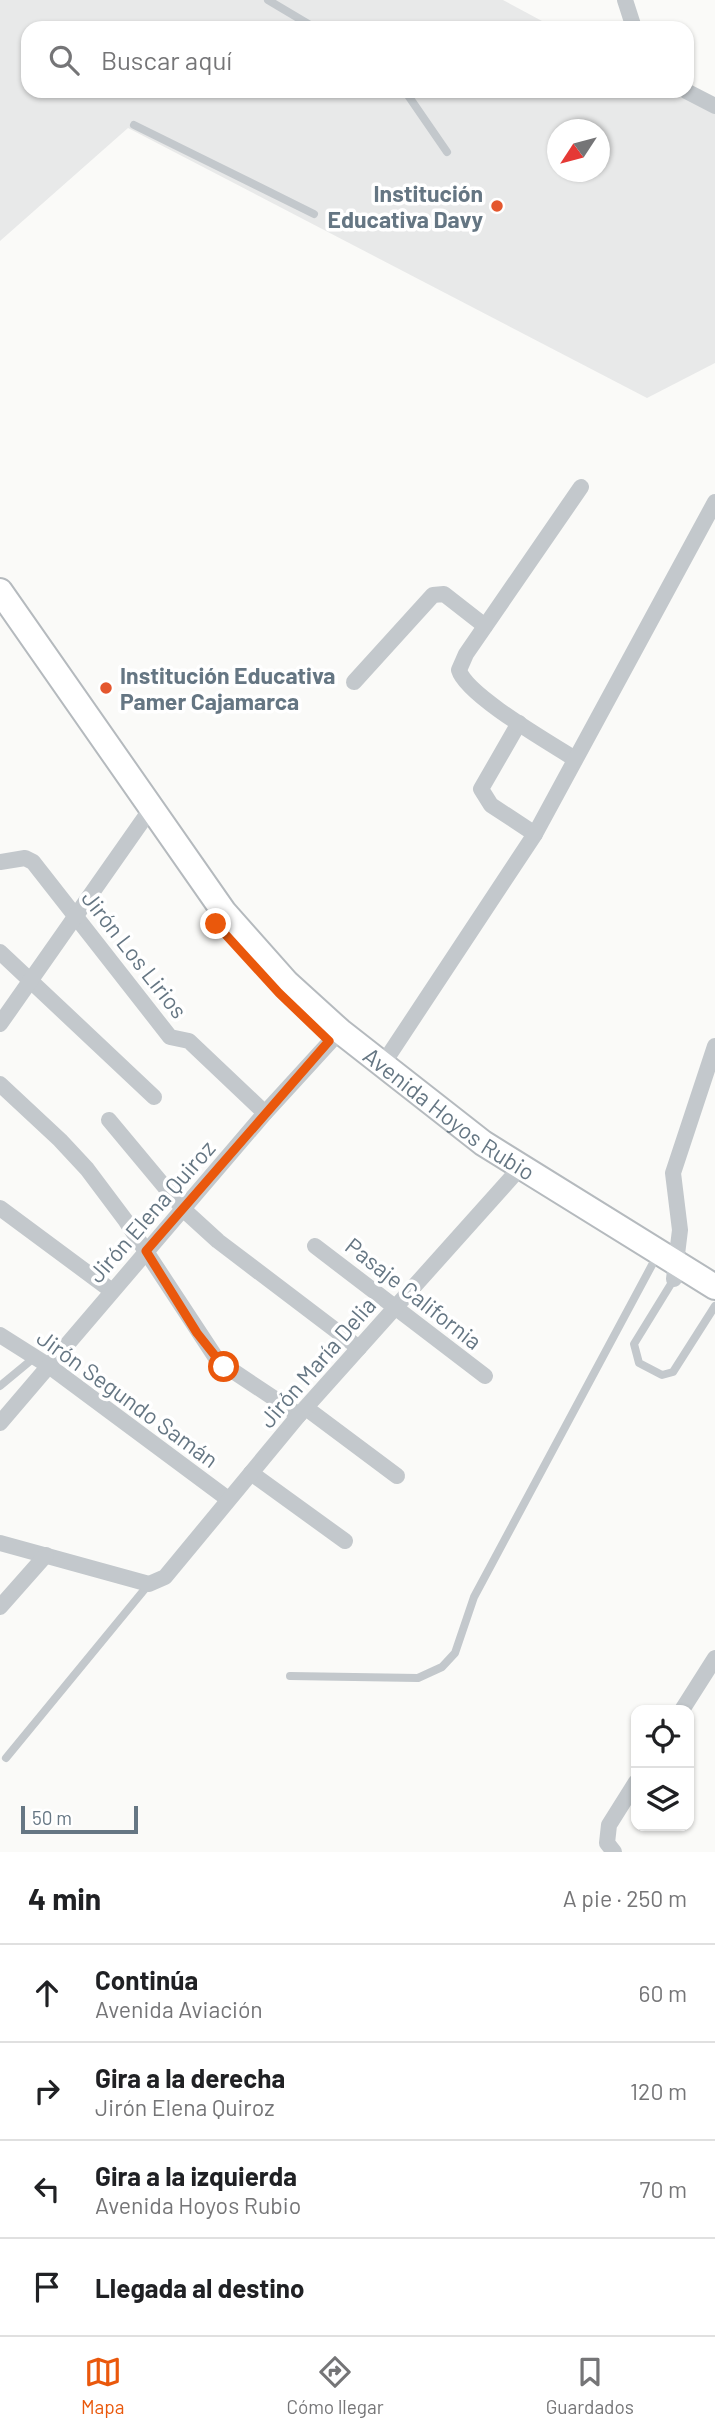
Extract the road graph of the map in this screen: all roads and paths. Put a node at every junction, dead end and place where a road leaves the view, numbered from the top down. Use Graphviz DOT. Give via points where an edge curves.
graph roads {
  1 [pos="268,0"];
  2 [pos="625,0"];
  3 [pos="303,21"];
  4 [pos="632,21"];
  5 [pos="694,95"];
  6 [pos="410,98"];
  7 [pos="715,106"];
  8 [pos="134,125"];
  9 [pos="447,152"];
  10 [pos="314,214"];
  11 [pos="581,487"];
  12 [pos="715,502"];
  13 [pos="0,591"];
  14 [pos="0,620"];
  15 [pos="485,626"];
  16 [pos="29,648"];
  17 [pos="354,682"];
  18 [pos="519,723"];
  19 [pos="575,759"];
  20 [pos="146,816"];
  21 [pos="534,834"];
  22 [pos="0,862"];
  23 [pos="76,915"];
  24 [pos="0,952"];
  25 [pos="31,980"];
  26 [pos="0,1024"];
  27 [pos="334,1036"];
  28 [pos="715,1046"];
  29 [pos="383,1064"];
  30 [pos="0,1084"];
  31 [pos="154,1097"];
  32 [pos="265,1113"];
  33 [pos="109,1120"];
  34 [pos="515,1173"];
  35 [pos="0,1208"];
  36 [pos="184,1210"];
  37 [pos="315,1246"];
  38 [pos="146,1251"];
  39 [pos="652,1265"];
  40 [pos="675,1271"];
  41 [pos="715,1287"];
  42 [pos="112,1291"];
  43 [pos="715,1305"];
  44 [pos="396,1307"];
  45 [pos="0,1335"];
  46 [pos="359,1348"];
  47 [pos="35,1357"];
  48 [pos="49,1366"];
  49 [pos="485,1376"];
  50 [pos="0,1386"];
  51 [pos="302,1412"];
  52 [pos="0,1423"];
  53 [pos="251,1473"];
  54 [pos="397,1476"];
  55 [pos="228,1499"];
  56 [pos="345,1541"];
  57 [pos="0,1543"];
  58 [pos="46,1555"];
  59 [pos="149,1584"];
  60 [pos="0,1607"];
  61 [pos="715,1658"];
  62 [pos="290,1676"];
  63 [pos="685,1705"];
  64 [pos="6,1758"];
  65 [pos="631,1790"];
  66 [pos="610,1847"];
  1 -- 3 [label="lane"];
  2 -- 4 [label="street"];
  5 -- 7 [label="street"];
  6 -- 9 [label="lane"];
  8 -- 10 [label="lane"];
  11 -- 15 [label="street"];
  12 -- 19 [label="street"];
  13 -- 16 [label="main road, Avenida Hoyos Rubio"];
  14 -- 16 [label="main road, Avenida Hoyos Rubio"];
  15 -- 17 [label="street" via="444,594 433,595"];
  15 -- 18 [label="street" via="460,663 461,678"];
  16 -- 20 [label="main road, Avenida Hoyos Rubio"];
  18 -- 19 [label="street"];
  18 -- 21 [label="street" via="481,789 492,805"];
  19 -- 21 [label="street"];
  20 -- 23 [label="street"];
  20 -- 27 [label="main road, Avenida Hoyos Rubio" via="240,953"];
  21 -- 29 [label="street"];
  22 -- 23 [label="street, Jirón Los Lirios" via="24,858 33,862"];
  23 -- 25 [label="street"];
  23 -- 32 [label="street, Jirón Los Lirios" via="170,1037 189,1041"];
  24 -- 25 [label="street"];
  25 -- 26 [label="street"];
  25 -- 31 [label="street"];
  27 -- 29 [label="main road, Avenida Hoyos Rubio"];
  27 -- 32 [label="street, Jirón Elena Quiroz"];
  27 -- 34 [label="main road, Avenida Hoyos Rubio" via="428,1120"];
  28 -- 40 [label="street" via="673,1173 680,1230"];
  29 -- 34 [label="main road, Avenida Hoyos Rubio"];
  30 -- 38 [label="street" via="87,1169"];
  32 -- 36 [label="street, Jirón Elena Quiroz"];
  33 -- 36 [label="street"];
  34 -- 39 [label="main road, Avenida Hoyos Rubio"];
  34 -- 40 [label="main road, Avenida Hoyos Rubio"];
  34 -- 44 [label="street, Jirón María Delia"];
  35 -- 42 [label="street"];
  36 -- 38 [label="street, Jirón Elena Quiroz"];
  36 -- 46 [label="street" via="242,1261"];
  37 -- 44 [label="street, Pasaje California"];
  38 -- 42 [label="street, Jirón Elena Quiroz"];
  38 -- 51 [label="street" via="218,1361"];
  39 -- 40 [label="main road, Avenida Hoyos Rubio"];
  39 -- 62 [label="lane" via="474,1597 455,1653 443,1667 418,1678"];
  40 -- 41 [label="main road, Avenida Hoyos Rubio"];
  40 -- 43 [label="main road, Avenida Hoyos Rubio"];
  40 -- 43 [label="lane" via="634,1344 639,1363 662,1375 673,1372"];
  42 -- 48 [label="street, Jirón Elena Quiroz"];
  44 -- 46 [label="street, Jirón María Delia"];
  44 -- 49 [label="street, Pasaje California"];
  45 -- 47 [label="street, Jirón Segundo Samán"];
  46 -- 51 [label="street, Jirón María Delia"];
  47 -- 48 [label="street, Jirón Segundo Samán"];
  47 -- 50 [label="lane"];
  48 -- 52 [label="street, Jirón Elena Quiroz"];
  48 -- 55 [label="street, Jirón Segundo Samán"];
  51 -- 53 [label="street, Jirón María Delia"];
  51 -- 54 [label="street"];
  53 -- 55 [label="street, Jirón María Delia"];
  53 -- 56 [label="street"];
  55 -- 59 [label="street, Jirón María Delia" via="165,1577"];
  57 -- 58 [label="street"];
  58 -- 59 [label="street"];
  58 -- 60 [label="street"];
  59 -- 64 [label="lane"];
  61 -- 63 [label="street"];
  65 -- 66 [label="street" via="609,1825"];
}
